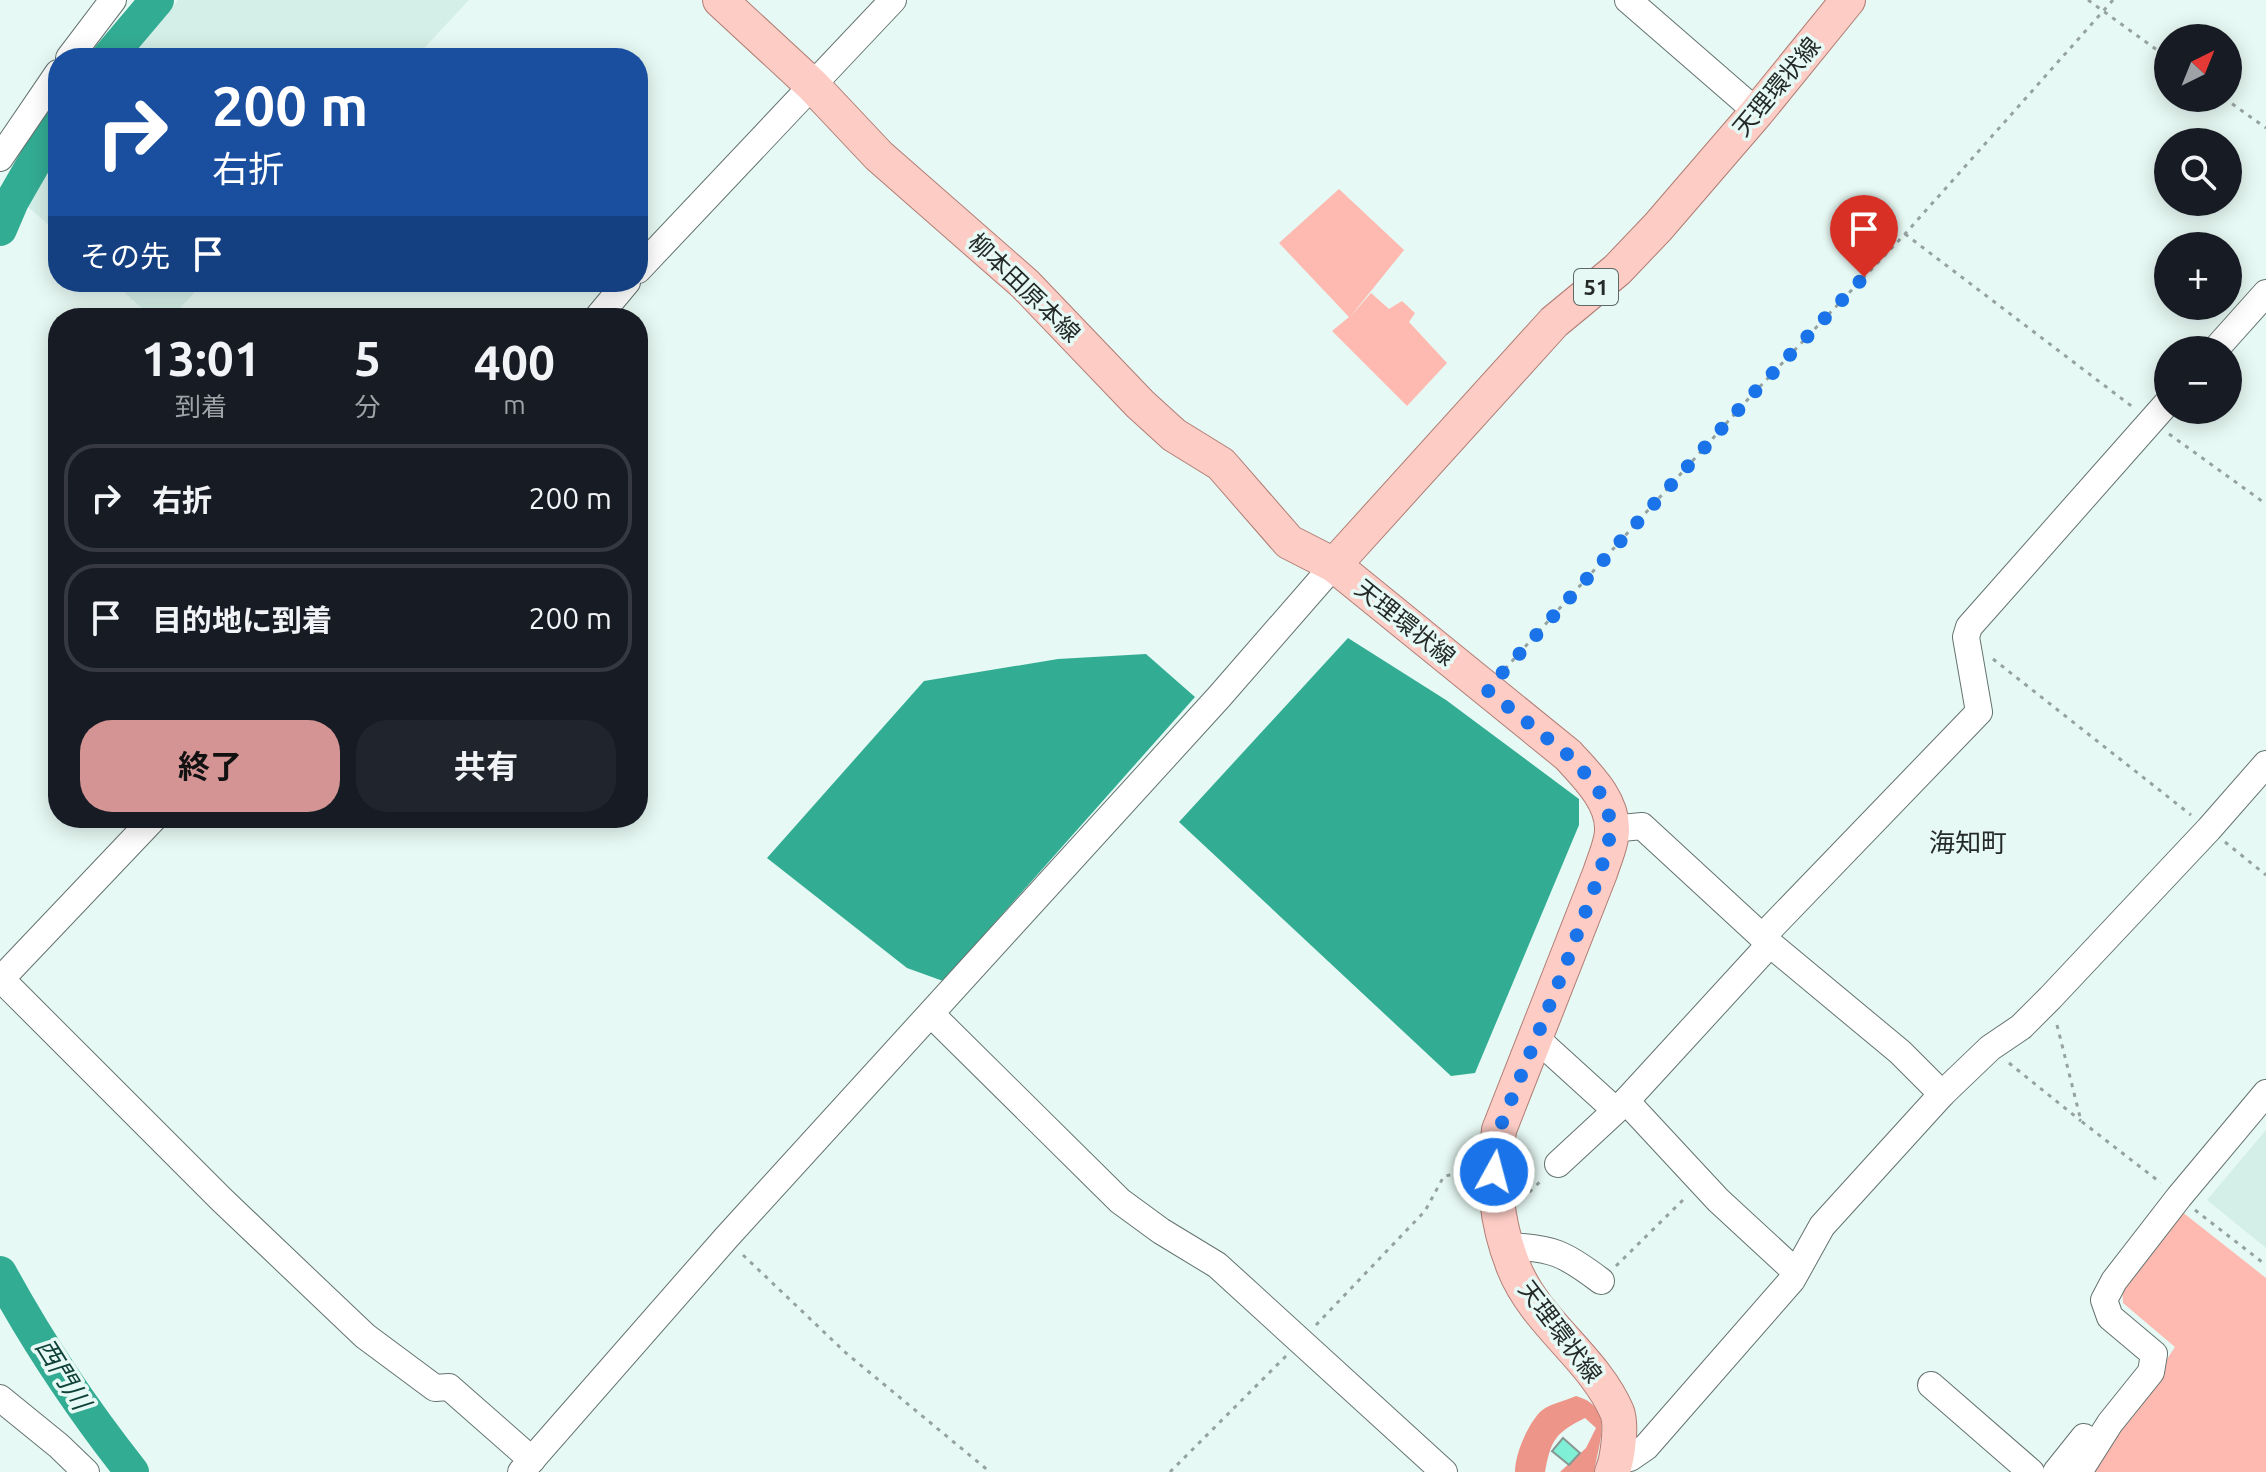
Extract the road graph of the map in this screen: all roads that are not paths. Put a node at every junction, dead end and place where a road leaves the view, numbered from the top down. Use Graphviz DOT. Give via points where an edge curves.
graph roads {
  1 [pos="113,0"];
  2 [pos="720,0"];
  3 [pos="893,0"];
  4 [pos="1628,0"];
  5 [pos="1848,0"];
  6 [pos="77,48"];
  7 [pos="813,86"];
  8 [pos="48,88"];
  9 [pos="1757,112"];
  10 [pos="0,158"];
  11 [pos="648,259"];
  12 [pos="619,292"];
  13 [pos="2266,293"];
  14 [pos="605,308"];
  15 [pos="2228,336"];
  16 [pos="2154,418"];
  17 [pos="1334,565"];
  18 [pos="2266,764"];
  19 [pos="144,828"];
  20 [pos="1612,829"];
  21 [pos="1766,941"];
  22 [pos="1,978"];
  23 [pos="931,1014"];
  24 [pos="1537,1039"];
  25 [pos="2266,1093"];
  26 [pos="1942,1094"];
  27 [pos="1620,1105"];
  28 [pos="1558,1164"];
  29 [pos="1503,1233"];
  30 [pos="1796,1272"];
  31 [pos="1601,1281"];
  32 [pos="1931,1385"];
  33 [pos="0,1398"];
  34 [pos="2110,1423"];
  35 [pos="526,1466"];
  36 [pos="1615,1466"];
  37 [pos="86,1472"];
  38 [pos="1444,1472"];
  39 [pos="2031,1472"];
  40 [pos="2056,1472"];
  41 [pos="2079,1472"];
  1 -- 6 [label="street"];
  2 -- 7 [label="main road, 柳本田原本線"];
  3 -- 7 [label="street"];
  4 -- 9 [label="street"];
  5 -- 9 [label="main road, 天理環状線 / 51"];
  7 -- 11 [label="street"];
  7 -- 17 [label="main road, 柳本田原本線" via="879,156 1025,284 1140,404 1174,435 1221,464 1289,542"];
  8 -- 10 [label="street"];
  9 -- 17 [label="main road, 天理環状線 / 51" via="1658,227 1617,270 1554,322"];
  12 -- 14 [label="street"];
  13 -- 15 [label="street"];
  16 -- 21 [label="street" via="1969,627 1966,637 1979,712"];
  17 -- 20 [label="main road, 天理環状線" via="1568,755 1606,803"];
  17 -- 23 [label="street"];
  18 -- 26 [label="street" via="2050,998"];
  19 -- 22 [label="street"];
  20 -- 21 [label="street" via="1642,826"];
  20 -- 24 [label="main road, 天理環状線"];
  21 -- 26 [label="street" via="1900,1052"];
  21 -- 27 [label="street"];
  22 -- 35 [label="street" via="365,1336 435,1388 449,1387"];
  23 -- 35 [label="street"];
  23 -- 38 [label="street" via="1120,1201 1217,1265"];
  24 -- 27 [label="street"];
  24 -- 29 [label="main road, 天理環状線" via="1499,1130 1495,1198"];
  25 -- 34 [label="street" via="2179,1197 2104,1300 2110,1317 2154,1354 2151,1372"];
  26 -- 30 [label="street" via="1822,1226"];
  27 -- 28 [label="street"];
  27 -- 30 [label="street"];
  29 -- 31 [label="street" via="1569,1257"];
  29 -- 36 [label="main road, 天理環状線" via="1515,1270 1618,1414"];
  30 -- 36 [label="street" via="1646,1447"];
  32 -- 39 [label="street"];
  33 -- 37 [label="street"];
  34 -- 40 [label="street" via="2095,1425"];
  34 -- 41 [label="street"];
}
